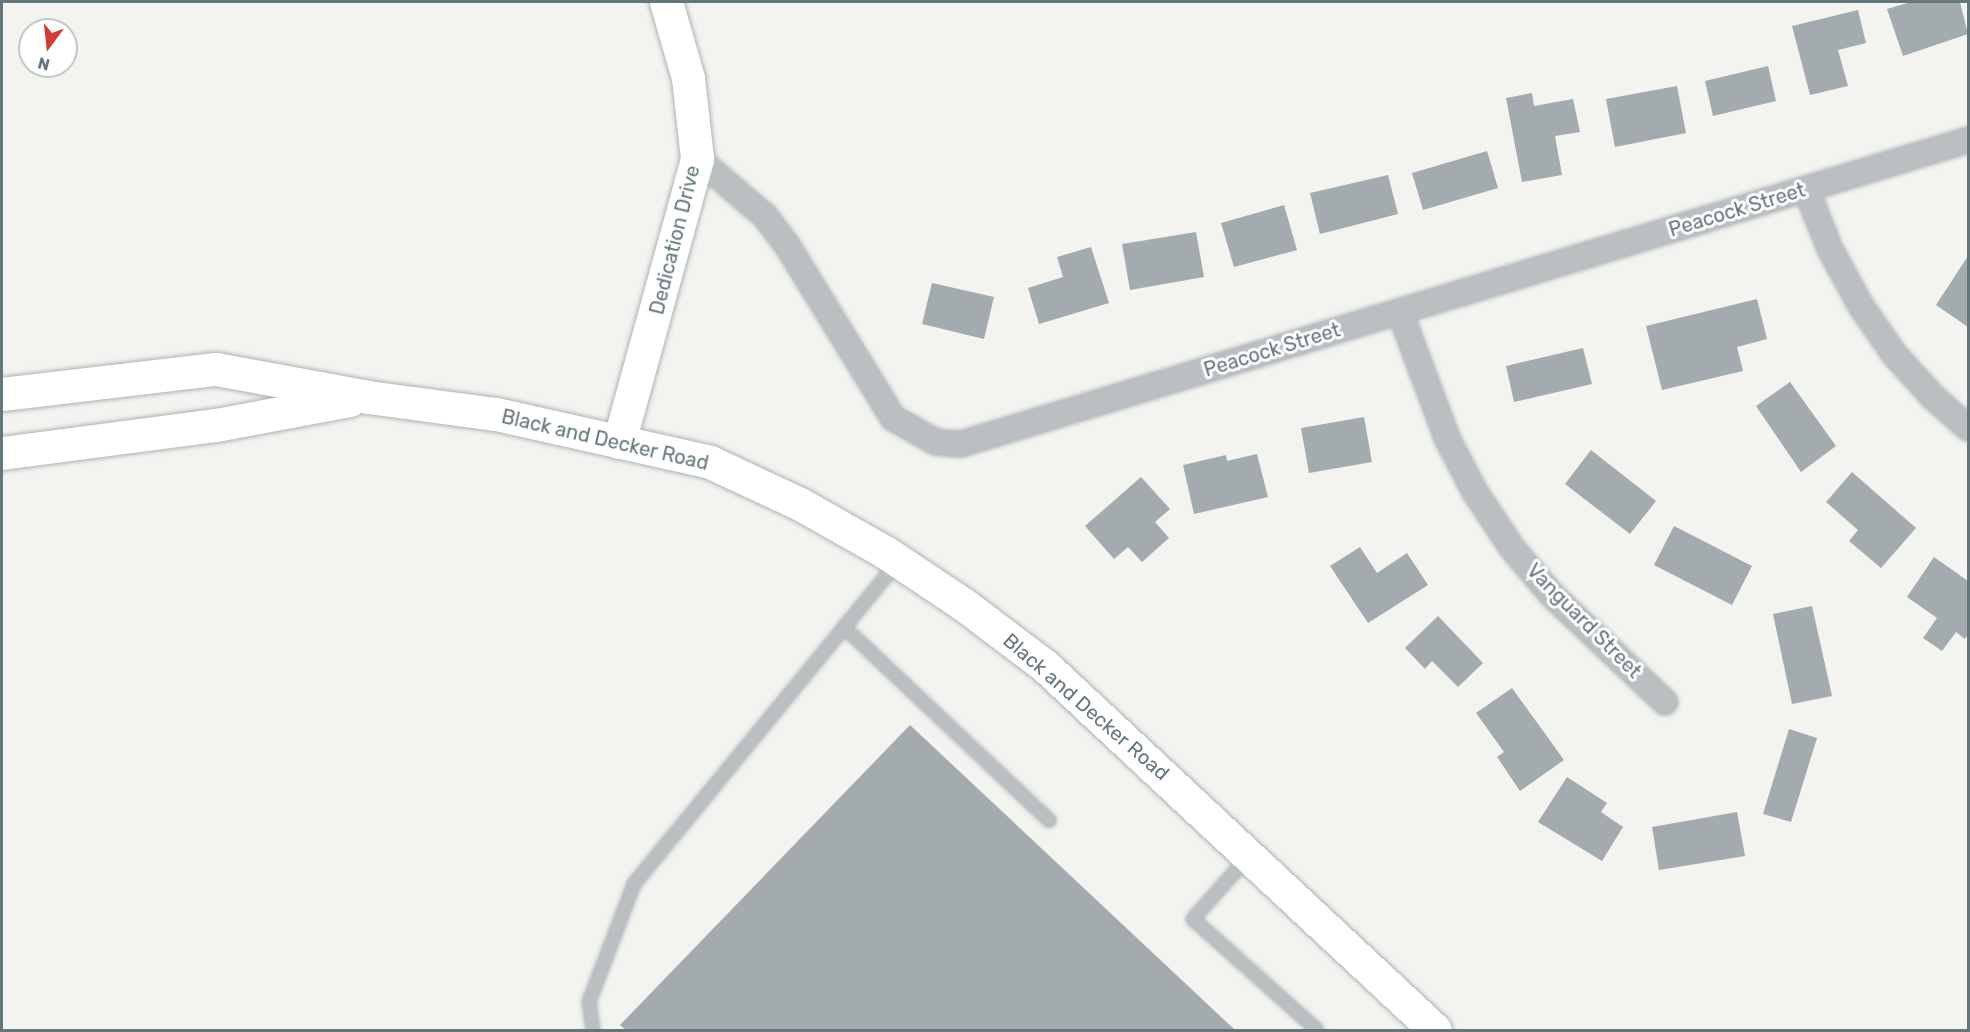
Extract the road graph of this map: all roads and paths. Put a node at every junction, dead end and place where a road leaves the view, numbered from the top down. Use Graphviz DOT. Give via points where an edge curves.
graph roads {
  1 [pos="666,2"];
  2 [pos="1968,140"];
  3 [pos="697,158"];
  4 [pos="1806,189"];
  5 [pos="1400,312"];
  6 [pos="2,394"];
  7 [pos="368,397"];
  8 [pos="1968,428"];
  9 [pos="619,442"];
  10 [pos="2,453"];
  11 [pos="898,561"];
  12 [pos="844,627"];
  13 [pos="1665,702"];
  14 [pos="1049,820"];
  15 [pos="1249,856"];
  16 [pos="593,1030"];
  17 [pos="1317,1030"];
  18 [pos="1435,1030"];
  1 -- 3 [label="main road, Dedication Drive" via="688,78"];
  2 -- 4 [label="street, Peacock Street"];
  3 -- 5 [label="street, Peacock Street" via="765,216 788,245 893,418 936,442 961,444"];
  3 -- 9 [label="main road, Dedication Drive"];
  4 -- 5 [label="street, Peacock Street"];
  4 -- 8 [label="street" via="1830,249 1861,306 1894,354"];
  5 -- 13 [label="street, Vanguard Street" via="1447,438 1475,492 1512,548 1551,594"];
  6 -- 7 [label="main road, Black and Decker Road" via="216,369"];
  7 -- 9 [label="main road, Black and Decker Road" via="496,414"];
  7 -- 10 [label="main road, Black and Decker Road" via="216,425"];
  9 -- 11 [label="main road, Black and Decker Road" via="710,462 800,504"];
  11 -- 12 [label="lane"];
  11 -- 15 [label="main road, Black and Decker Road" via="1045,666"];
  12 -- 14 [label="lane"];
  12 -- 16 [label="lane" via="634,884 590,1002"];
  15 -- 17 [label="lane" via="1193,919"];
  15 -- 18 [label="main road, Black and Decker Road"];
}
